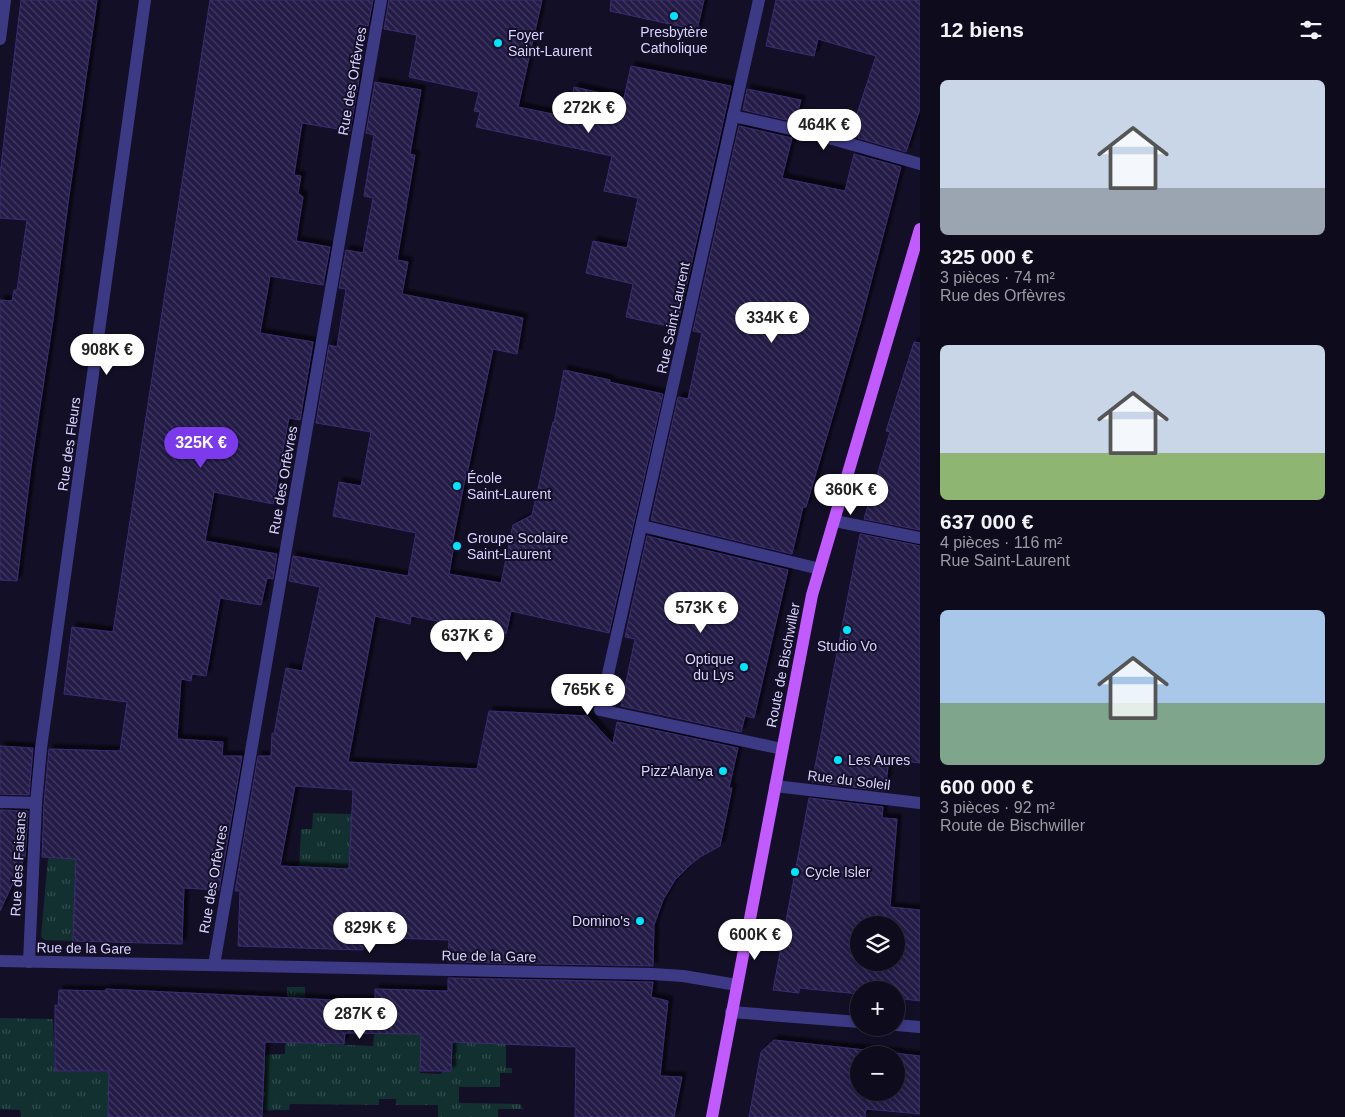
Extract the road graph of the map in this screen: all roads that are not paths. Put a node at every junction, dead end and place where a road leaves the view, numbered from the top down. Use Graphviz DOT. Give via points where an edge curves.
graph roads {
  1 [pos="5,0"];
  2 [pos="146,0"];
  3 [pos="381,0"];
  4 [pos="759,0"];
  5 [pos="0,39"];
  6 [pos="733,116"];
  7 [pos="920,164"];
  8 [pos="920,228"];
  9 [pos="835,521"];
  10 [pos="642,526"];
  11 [pos="920,538"];
  12 [pos="820,569"];
  13 [pos="782,749"];
  14 [pos="775,786"];
  15 [pos="0,802"];
  16 [pos="36,803"];
  17 [pos="920,803"];
  18 [pos="0,961"];
  19 [pos="29,962"];
  20 [pos="214,966"];
  21 [pos="737,985"];
  22 [pos="731,1012"];
  23 [pos="850,1021"];
  24 [pos="905,1026"];
  25 [pos="920,1027"];
  26 [pos="712,1117"];
  1 -- 5 [label="street"];
  2 -- 16 [label="street, Rue des Fleurs" via="41,748"];
  3 -- 20 [label="street, Rue des Orfèvres"];
  4 -- 6 [label="street, Rue Saint-Laurent"];
  6 -- 7 [label="street" via="822,136"];
  6 -- 10 [label="street, Rue Saint-Laurent"];
  8 -- 9 [label="main road, Route de Bischwiller"];
  9 -- 11 [label="street"];
  9 -- 12 [label="main road, Route de Bischwiller"];
  10 -- 12 [label="street"];
  10 -- 13 [label="street, Rue Saint-Laurent" via="600,710"];
  12 -- 13 [label="main road, Route de Bischwiller"];
  13 -- 14 [label="main road, Route de Bischwiller"];
  14 -- 17 [label="street, Rue du Soleil"];
  14 -- 21 [label="main road, Route de Bischwiller"];
  15 -- 16 [label="street, Rue des Faisans"];
  16 -- 19 [label="street, Rue des Faisans"];
  18 -- 19 [label="street, Rue de la Gare"];
  19 -- 20 [label="street, Rue de la Gare"];
  20 -- 21 [label="street, Rue de la Gare" via="652,974"];
  21 -- 22 [label="main road, Route de Bischwiller"];
  22 -- 23 [label="street"];
  22 -- 26 [label="main road, Route de Bischwiller"];
  24 -- 25 [label="street"];
}
